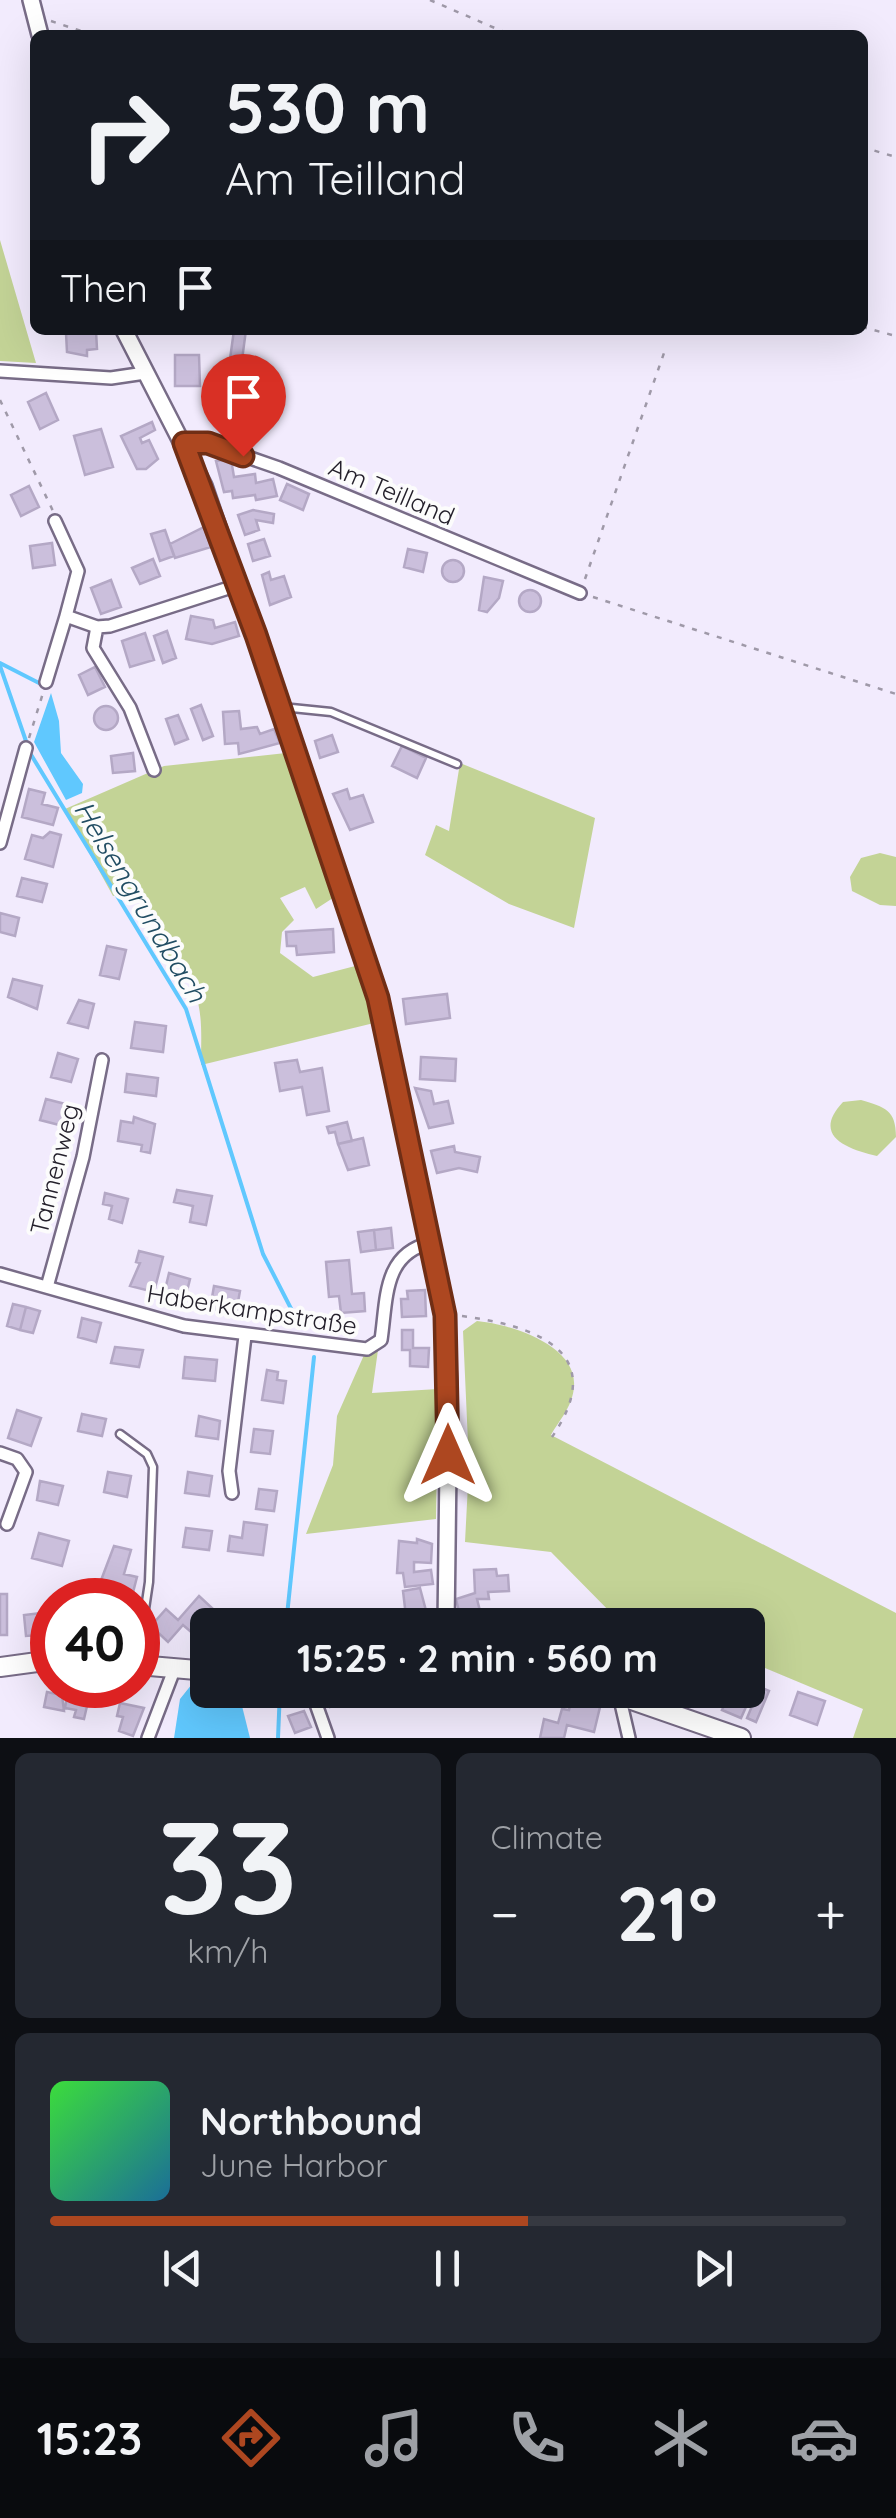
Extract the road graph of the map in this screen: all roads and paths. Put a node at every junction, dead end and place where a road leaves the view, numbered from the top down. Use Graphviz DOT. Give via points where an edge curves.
graph roads {
  1 [pos="31,0"];
  2 [pos="430,0"];
  3 [pos="35,17"];
  4 [pos="39,30"];
  5 [pos="77,30"];
  6 [pos="499,30"];
  7 [pos="868,148"];
  8 [pos="896,156"];
  9 [pos="868,328"];
  10 [pos="126,335"];
  11 [pos="896,336"];
  12 [pos="664,353"];
  13 [pos="0,371"];
  14 [pos="145,374"];
  15 [pos="0,400"];
  16 [pos="184,443"];
  17 [pos="55,521"];
  18 [pos="238,585"];
  19 [pos="580,593"];
  20 [pos="66,616"];
  21 [pos="97,627"];
  22 [pos="46,682"];
  23 [pos="896,694"];
  24 [pos="280,707"];
  25 [pos="27,745"];
  26 [pos="457,764"];
  27 [pos="154,770"];
  28 [pos="0,844"];
  29 [pos="102,1060"];
  30 [pos="430,1243"];
  31 [pos="0,1274"];
  32 [pos="46,1287"];
  33 [pos="445,1315"];
  34 [pos="245,1336"];
  35 [pos="120,1434"];
  36 [pos="552,1436"];
  37 [pos="0,1453"];
  38 [pos="232,1493"];
  39 [pos="7,1524"];
  40 [pos="150,1578"];
  41 [pos="446,1608"];
  42 [pos="30,1663"];
  43 [pos="0,1667"];
  44 [pos="160,1668"];
  45 [pos="174,1670"];
  46 [pos="190,1671"];
  47 [pos="317,1708"];
  48 [pos="617,1708"];
  49 [pos="654,1708"];
  50 [pos="148,1738"];
  51 [pos="328,1738"];
  52 [pos="629,1738"];
  53 [pos="741,1738"];
  1 -- 3 [label="street"];
  2 -- 6 [label="path"];
  3 -- 4 [label="street"];
  3 -- 5 [label="path"];
  7 -- 8 [label="path"];
  9 -- 11 [label="path"];
  10 -- 14 [label="street"];
  12 -- 19 [label="path"];
  13 -- 14 [label="street"];
  14 -- 16 [label="street"];
  15 -- 17 [label="path"];
  16 -- 18 [label="street"];
  16 -- 19 [label="street, Am Teilland" via="208,443 279,468"];
  17 -- 20 [label="street" via="78,571"];
  18 -- 21 [label="street"];
  18 -- 24 [label="street"];
  19 -- 23 [label="path"];
  20 -- 21 [label="street"];
  20 -- 22 [label="street"];
  21 -- 27 [label="street" via="93,648 130,708"];
  22 -- 25 [label="path"];
  24 -- 26 [label="lane" via="332,712"];
  24 -- 30 [label="street" via="378,998"];
  25 -- 28 [label="street"];
  29 -- 32 [label="street, Tannenweg" via="84,1157"];
  30 -- 33 [label="street"];
  30 -- 34 [label="street, Haberkampstraße" via="400,1256 381,1340 367,1349"];
  31 -- 32 [label="street, Haberkampstraße"];
  32 -- 34 [label="street, Haberkampstraße" via="147,1318"];
  33 -- 36 [label="path" via="500,1321 556,1348 572,1364 570,1410"];
  33 -- 41 [label="street"];
  34 -- 38 [label="street"];
  35 -- 40 [label="lane" via="153,1466"];
  37 -- 39 [label="street" via="17,1459 26,1472"];
  42 -- 43 [label="main road"];
  44 -- 45 [label="main road"];
  45 -- 46 [label="main road"];
  45 -- 50 [label="street"];
  47 -- 51 [label="street"];
  48 -- 52 [label="street"];
  49 -- 53 [label="main road"];
}
